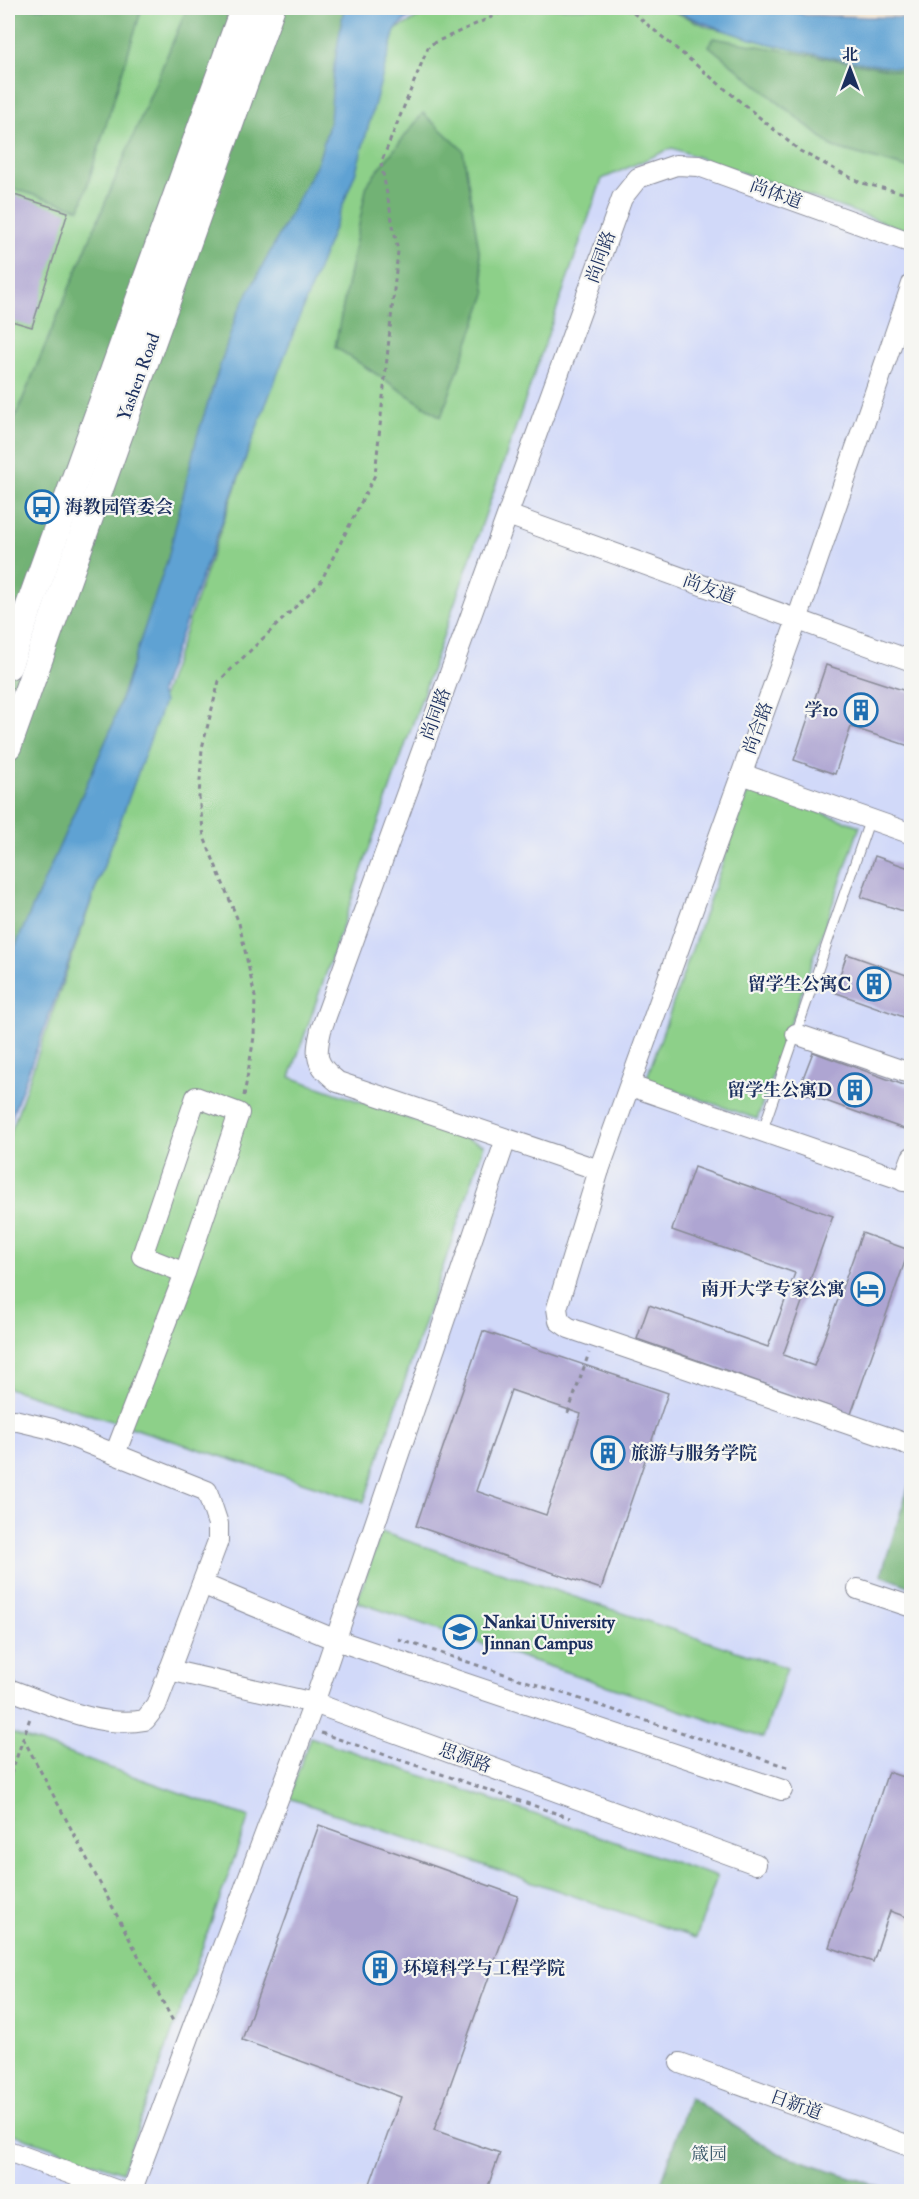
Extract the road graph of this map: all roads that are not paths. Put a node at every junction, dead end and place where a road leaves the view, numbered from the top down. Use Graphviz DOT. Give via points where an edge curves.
graph roads {
  1 [pos="244,8"];
  2 [pos="271,8"];
  3 [pos="638,178"];
  4 [pos="912,243"];
  5 [pos="912,284"];
  6 [pos="508,515"];
  7 [pos="796,621"];
  8 [pos="912,661"];
  9 [pos="8,666"];
  10 [pos="8,746"];
  11 [pos="742,774"];
  12 [pos="870,819"];
  13 [pos="912,834"];
  14 [pos="796,1034"];
  15 [pos="912,1074"];
  16 [pos="631,1086"];
  17 [pos="762,1132"];
  18 [pos="506,1138"];
  19 [pos="912,1157"];
  20 [pos="599,1170"];
  21 [pos="907,1182"];
  22 [pos="185,1273"];
  23 [pos="8,1422"];
  24 [pos="907,1444"];
  25 [pos="116,1454"];
  26 [pos="201,1584"];
  27 [pos="858,1589"];
  28 [pos="912,1607"];
  29 [pos="336,1640"];
  30 [pos="170,1670"];
  31 [pos="8,1689"];
  32 [pos="314,1703"];
  33 [pos="782,1790"];
  34 [pos="756,1864"];
  35 [pos="680,2063"];
  36 [pos="912,2147"];
  37 [pos="8,2151"];
  38 [pos="121,2192"];
  39 [pos="131,2192"];
  1 -- 9 [label="main road, Yashen Road"];
  2 -- 10 [label="main road, Yashen Road"];
  3 -- 4 [label="street, 尚体道" via="676,165 699,166"];
  3 -- 6 [label="street, 尚同路" via="622,198"];
  5 -- 7 [label="street, 尚合路"];
  6 -- 7 [label="street, 尚友道"];
  6 -- 18 [label="street, 尚同路" via="317,1049 321,1069 338,1082"];
  7 -- 8 [label="street, 尚友道"];
  7 -- 11 [label="street, 尚合路"];
  11 -- 12 [label="street"];
  11 -- 16 [label="street, 尚合路"];
  12 -- 13 [label="street"];
  12 -- 14 [label="lane"];
  14 -- 15 [label="street"];
  14 -- 17 [label="lane"];
  16 -- 17 [label="street"];
  16 -- 20 [label="street, 尚合路"];
  17 -- 21 [label="street"];
  18 -- 20 [label="street, 尚同路"];
  18 -- 29 [label="street"];
  19 -- 21 [label="street"];
  20 -- 24 [label="street, 尚合路" via="557,1308 559,1321 595,1337"];
  22 -- 22 [label="street" via="142,1256 196,1097 239,1113"];
  22 -- 25 [label="street"];
  23 -- 25 [label="street" via="52,1429"];
  25 -- 26 [label="street" via="207,1491 218,1524 218,1541"];
  26 -- 29 [label="street"];
  26 -- 30 [label="street"];
  27 -- 28 [label="street"];
  29 -- 32 [label="street"];
  29 -- 33 [label="street"];
  30 -- 31 [label="street" via="156,1706 145,1720 125,1724 103,1722"];
  30 -- 32 [label="street, 思源路"];
  32 -- 34 [label="street, 思源路"];
  32 -- 39 [label="street"];
  35 -- 36 [label="street, 日新道"];
  37 -- 38 [label="street"];
}
